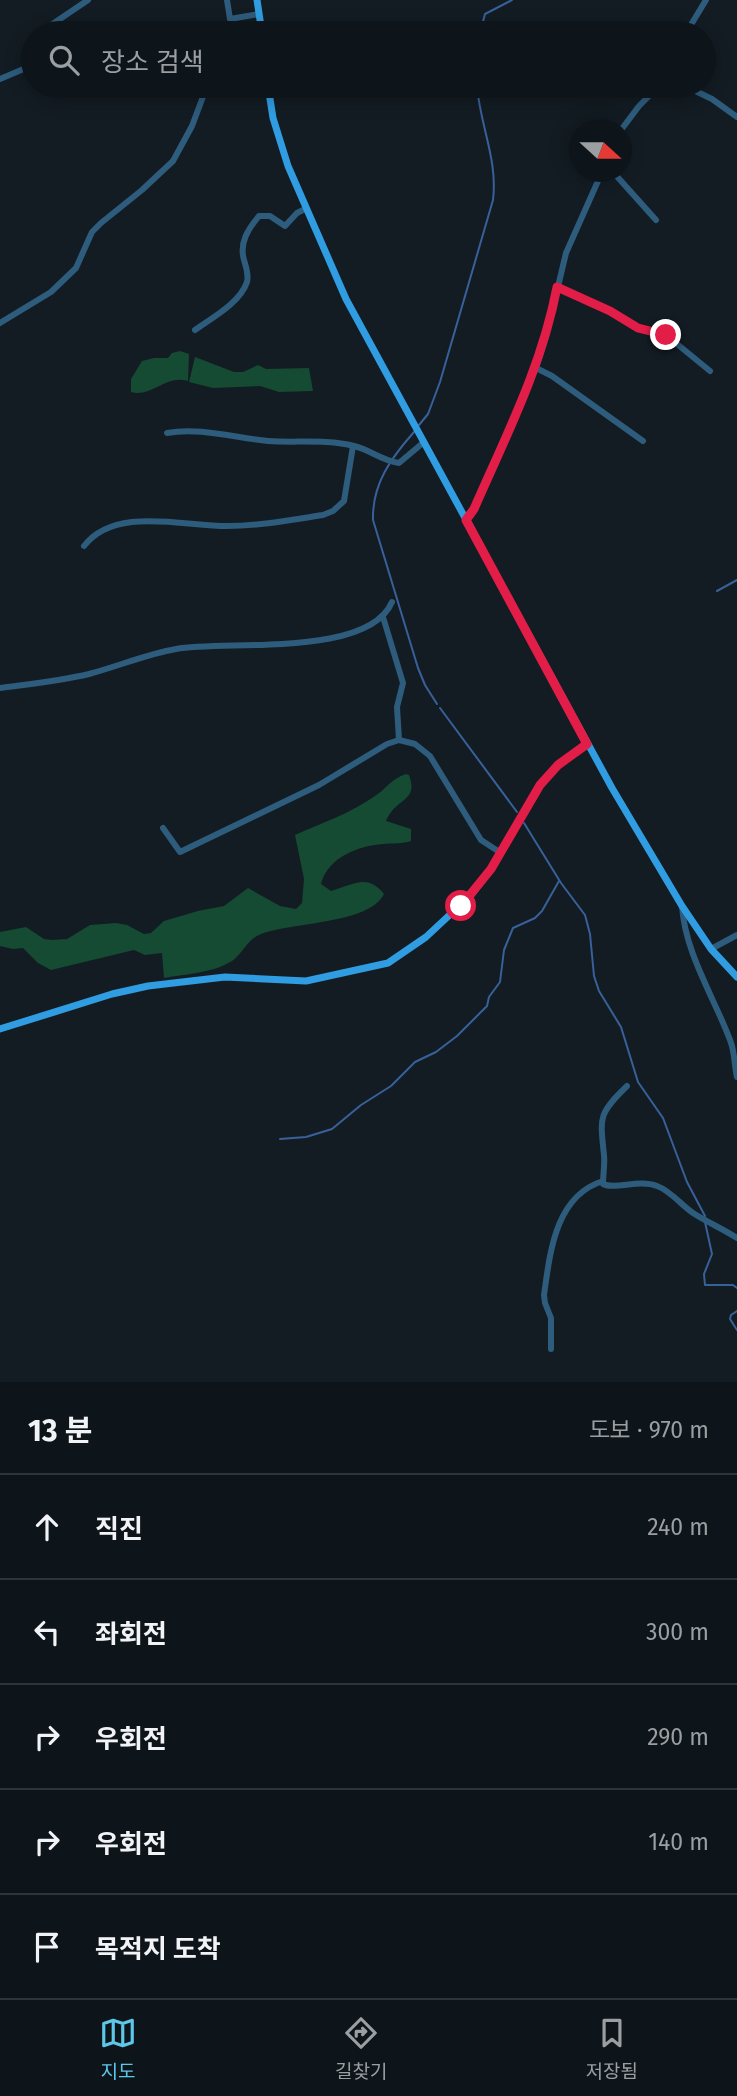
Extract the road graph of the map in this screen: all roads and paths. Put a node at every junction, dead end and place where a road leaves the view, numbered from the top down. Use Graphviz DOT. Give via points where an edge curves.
graph roads {
  1 [pos="88,0"];
  2 [pos="227,0"];
  3 [pos="257,0"];
  4 [pos="706,0"];
  5 [pos="259,14"];
  6 [pos="57,21"];
  7 [pos="260,21"];
  8 [pos="693,21"];
  9 [pos="21,70"];
  10 [pos="0,79"];
  11 [pos="202,98"];
  12 [pos="271,98"];
  13 [pos="647,98"];
  14 [pos="710,98"];
  15 [pos="737,117"];
  16 [pos="629,119"];
  17 [pos="597,182"];
  18 [pos="622,182"];
  19 [pos="305,209"];
  20 [pos="656,220"];
  21 [pos="557,287"];
  22 [pos="0,323"];
  23 [pos="195,330"];
  24 [pos="536,368"];
  25 [pos="710,370"];
  26 [pos="167,433"];
  27 [pos="423,439"];
  28 [pos="643,441"];
  29 [pos="354,446"];
  30 [pos="466,520"];
  31 [pos="84,546"];
  32 [pos="392,602"];
  33 [pos="383,617"];
  34 [pos="0,688"];
  35 [pos="399,740"];
  36 [pos="587,744"];
  37 [pos="163,828"];
  38 [pos="501,853"];
  39 [pos="682,906"];
  40 [pos="737,935"];
  41 [pos="711,949"];
  42 [pos="737,977"];
  43 [pos="0,1029"];
  44 [pos="737,1077"];
  45 [pos="627,1086"];
  46 [pos="603,1181"];
  47 [pos="737,1238"];
  48 [pos="551,1349"];
  1 -- 6 [label="street"];
  2 -- 5 [label="street" via="230,19"];
  3 -- 5 [label="main road"];
  4 -- 8 [label="street"];
  5 -- 7 [label="main road"];
  9 -- 10 [label="street"];
  11 -- 22 [label="street" via="173,160 92,232 82,258 51,292"];
  12 -- 19 [label="main road" via="279,138"];
  13 -- 16 [label="street"];
  14 -- 15 [label="street"];
  17 -- 21 [label="street" via="568,247"];
  18 -- 20 [label="street"];
  19 -- 23 [label="street" via="285,226 270,216 259,216 243,243 248,275 244,289"];
  19 -- 27 [label="main road" via="346,299"];
  21 -- 24 [label="street"];
  21 -- 25 [label="street" via="638,328 666,335"];
  24 -- 28 [label="street"];
  24 -- 30 [label="street"];
  26 -- 29 [label="street" via="186,430"];
  27 -- 29 [label="street" via="402,462 384,461"];
  27 -- 30 [label="main road"];
  29 -- 31 [label="street" via="344,501 333,512 228,526 118,524 98,531"];
  30 -- 36 [label="main road"];
  32 -- 33 [label="street"];
  33 -- 34 [label="street" via="348,634 314,642 180,648 77,677"];
  33 -- 35 [label="street" via="403,683 397,707"];
  35 -- 37 [label="street" via="319,785 180,852"];
  35 -- 38 [label="street" via="415,744 430,756 481,840"];
  36 -- 38 [label="main road" via="540,785"];
  36 -- 39 [label="main road"];
  38 -- 43 [label="main road" via="482,883 449,918 384,965 306,981 225,977 148,986"];
  39 -- 41 [label="main road"];
  39 -- 44 [label="street" via="684,926 733,1047"];
  40 -- 41 [label="street"];
  41 -- 42 [label="main road"];
  45 -- 46 [label="street" via="605,1110 601,1122"];
  46 -- 47 [label="street" via="606,1186 635,1182 664,1188 692,1212"];
  46 -- 48 [label="street" via="578,1196 561,1218 544,1296 551,1318"];
}
